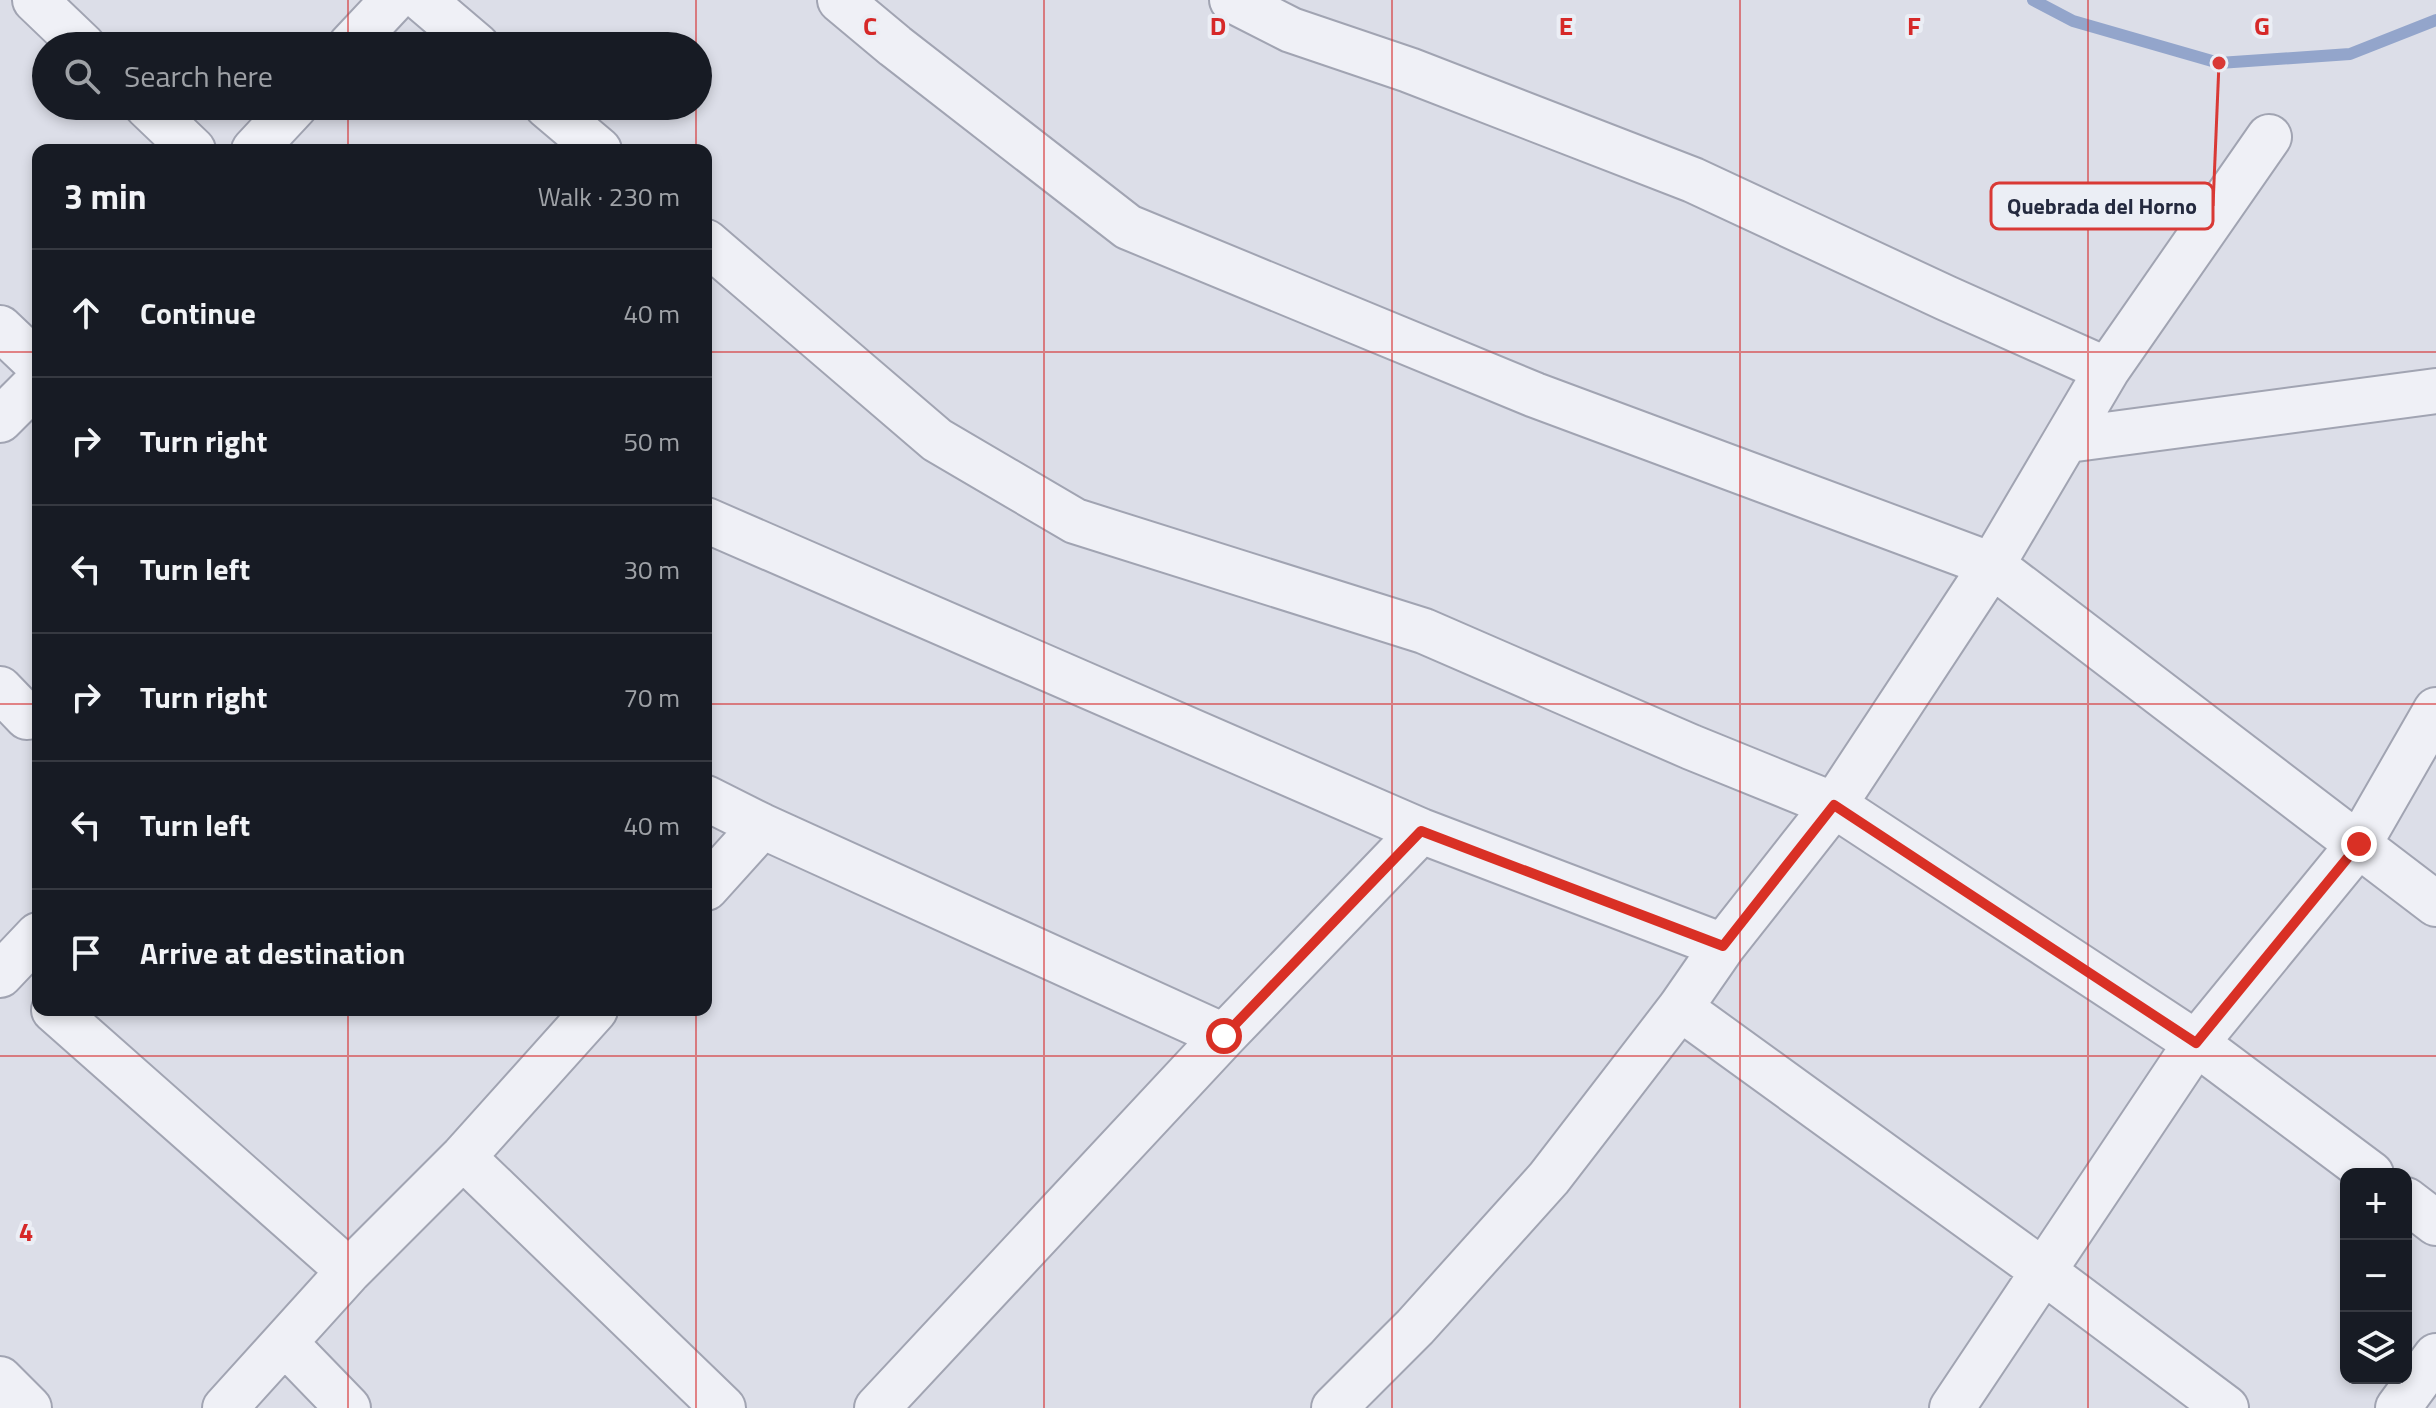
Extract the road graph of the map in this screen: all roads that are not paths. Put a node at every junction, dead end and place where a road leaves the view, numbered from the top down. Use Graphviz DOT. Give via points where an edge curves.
graph roads {
  1 [pos="35,0"];
  2 [pos="393,0"];
  3 [pos="423,0"];
  4 [pos="840,0"];
  5 [pos="1232,0"];
  6 [pos="68,32"];
  7 [pos="363,32"];
  8 [pos="461,32"];
  9 [pos="162,120"];
  10 [pos="282,120"];
  11 [pos="564,120"];
  12 [pos="2269,137"];
  13 [pos="187,144"];
  14 [pos="260,144"];
  15 [pos="592,144"];
  16 [pos="712,247"];
  17 [pos="0,328"];
  18 [pos="32,358"];
  19 [pos="2107,370"];
  20 [pos="32,388"];
  21 [pos="2436,391"];
  22 [pos="0,420"];
  23 [pos="2068,440"];
  24 [pos="712,523"];
  25 [pos="1992,565"];
  26 [pos="2436,710"];
  27 [pos="712,801"];
  28 [pos="1834,805"];
  29 [pos="762,826"];
  30 [pos="1421,831"];
  31 [pos="2359,844"];
  32 [pos="712,881"];
  33 [pos="2436,904"];
  34 [pos="32,944"];
  35 [pos="1723,946"];
  36 [pos="11,975"];
  37 [pos="1680,1008"];
  38 [pos="61,1016"];
  39 [pos="590,1016"];
  40 [pos="1224,1036"];
  41 [pos="2196,1043"];
  42 [pos="463,1157"];
  43 [pos="2363,1168"];
  44 [pos="2412,1205"];
  45 [pos="2436,1223"];
  46 [pos="349,1271"];
  47 [pos="2043,1271"];
  48 [pos="285,1343"];
  49 [pos="2436,1356"];
  50 [pos="0,1379"];
  51 [pos="29,1408"];
  52 [pos="225,1408"];
  53 [pos="348,1408"];
  54 [pos="723,1408"];
  55 [pos="877,1408"];
  56 [pos="1334,1408"];
  57 [pos="1952,1408"];
  58 [pos="2226,1408"];
  59 [pos="2398,1408"];
  1 -- 6 [label="street"];
  2 -- 7 [label="street"];
  3 -- 8 [label="street"];
  4 -- 25 [label="street" via="1128,227 1535,395"];
  5 -- 19 [label="street" via="1291,30 1693,180"];
  9 -- 13 [label="street"];
  10 -- 14 [label="street"];
  11 -- 15 [label="street"];
  12 -- 19 [label="street"];
  16 -- 28 [label="street" via="937,440 1075,521 1424,631"];
  17 -- 18 [label="street"];
  19 -- 23 [label="street"];
  20 -- 22 [label="street"];
  21 -- 23 [label="street"];
  23 -- 25 [label="street"];
  24 -- 30 [label="street"];
  25 -- 28 [label="street"];
  25 -- 31 [label="street"];
  26 -- 31 [label="street"];
  27 -- 29 [label="street"];
  28 -- 35 [label="street"];
  28 -- 41 [label="street"];
  29 -- 32 [label="street"];
  29 -- 40 [label="street"];
  30 -- 35 [label="street"];
  30 -- 40 [label="street"];
  31 -- 33 [label="street"];
  31 -- 41 [label="street"];
  34 -- 36 [label="street"];
  35 -- 37 [label="street"];
  37 -- 47 [label="street"];
  37 -- 56 [label="street" via="1549,1178"];
  38 -- 46 [label="street"];
  39 -- 42 [label="street"];
  40 -- 55 [label="street"];
  41 -- 43 [label="street"];
  41 -- 47 [label="street"];
  42 -- 46 [label="street"];
  42 -- 54 [label="street"];
  44 -- 45 [label="street"];
  46 -- 48 [label="street"];
  47 -- 57 [label="street"];
  47 -- 58 [label="street"];
  48 -- 52 [label="street"];
  48 -- 53 [label="street"];
  49 -- 59 [label="street"];
  50 -- 51 [label="street"];
}
